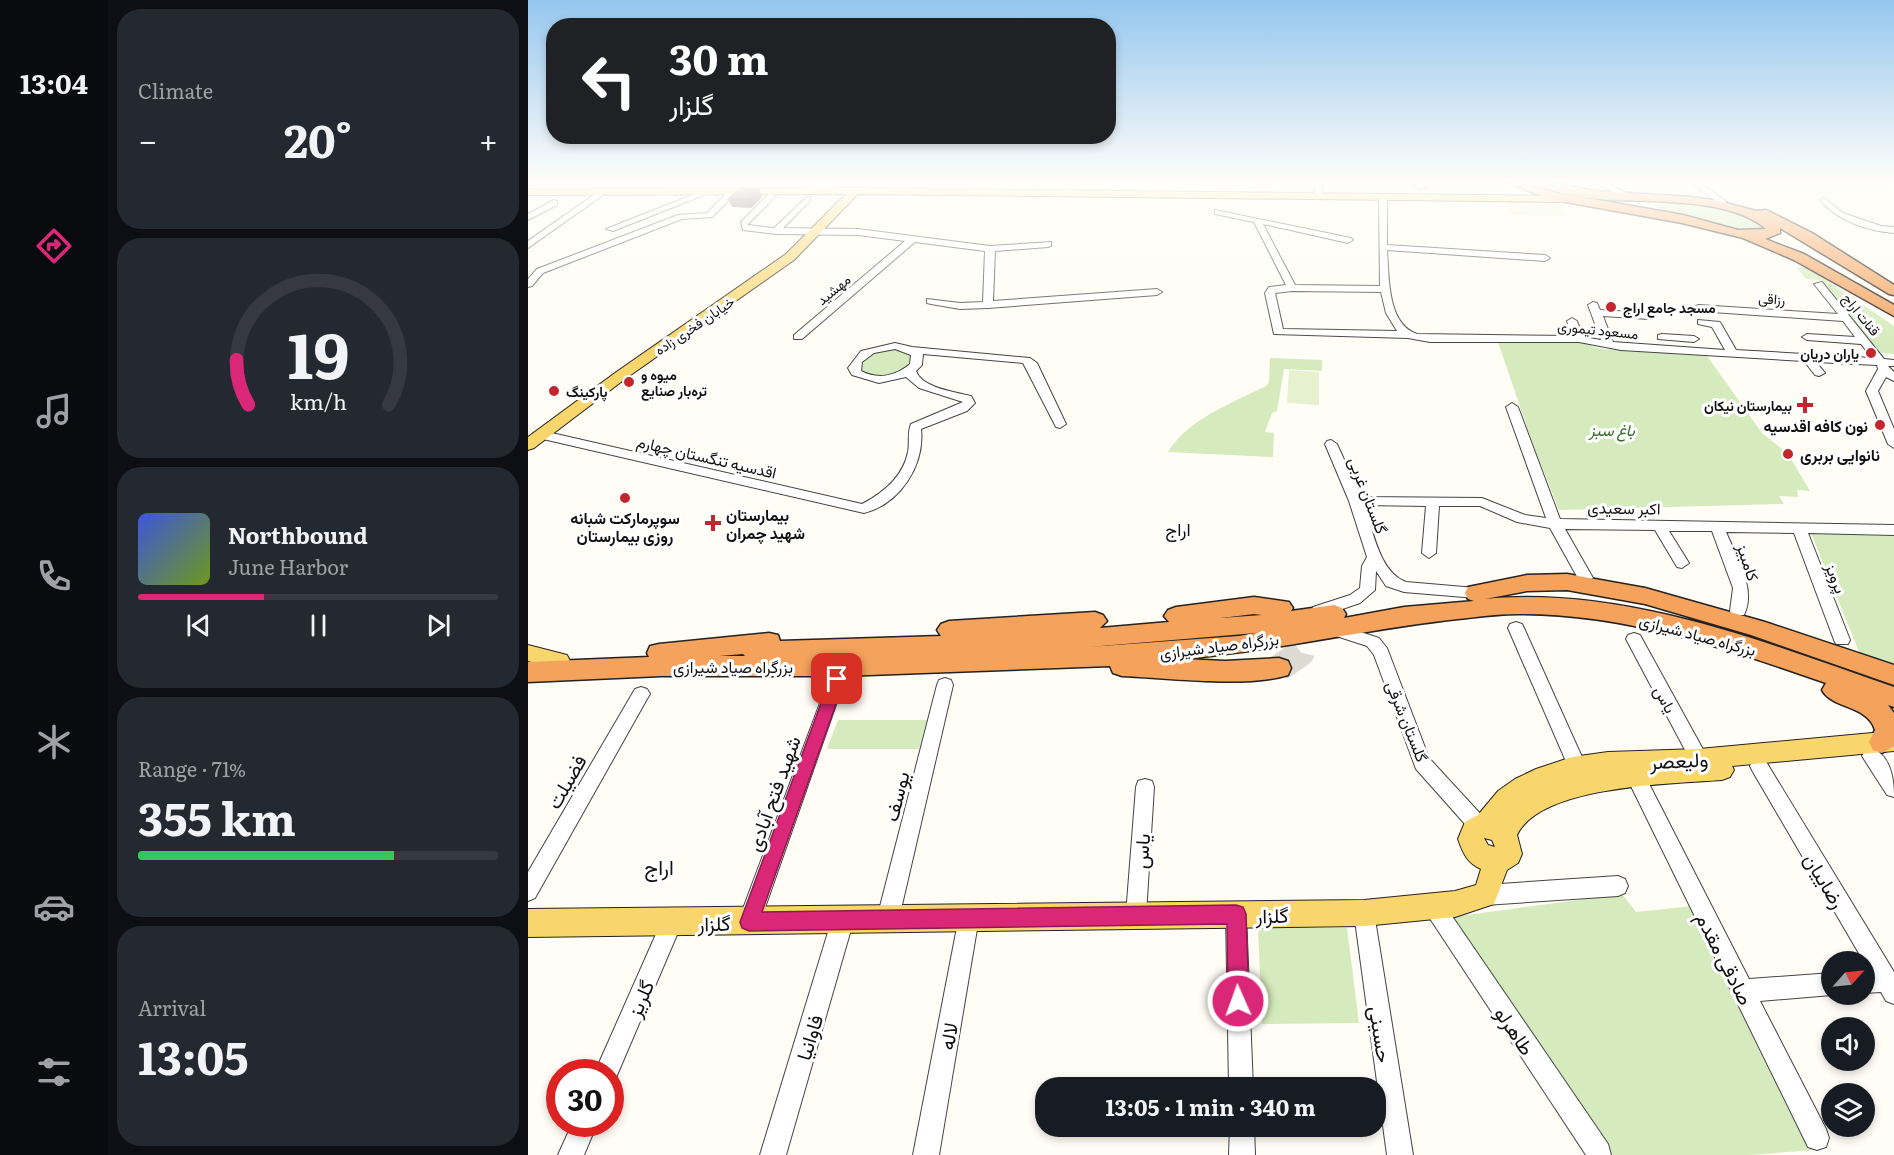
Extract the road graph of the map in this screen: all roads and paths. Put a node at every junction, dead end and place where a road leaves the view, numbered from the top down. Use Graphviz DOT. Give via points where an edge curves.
graph roads {
  1 [pos="542,235"];
  2 [pos="634,235"];
  3 [pos="813,235"];
  4 [pos="881,235"];
  5 [pos="1265,235"];
  6 [pos="1325,235"];
  7 [pos="1383,235"];
  8 [pos="1740,235"];
  9 [pos="1747,235"];
  10 [pos="1763,235"];
  11 [pos="1781,235"];
  12 [pos="1804,235"];
  13 [pos="528,237"];
  14 [pos="539,237"];
  15 [pos="913,239"];
  16 [pos="1348,240"];
  17 [pos="1048,244"];
  18 [pos="528,245"];
  19 [pos="1383,247"];
  20 [pos="990,249"];
  21 [pos="1807,256"];
  22 [pos="1545,258"];
  23 [pos="529,284"];
  24 [pos="1819,285"];
  25 [pos="1292,288"];
  26 [pos="1385,289"];
  27 [pos="1894,291"];
  28 [pos="1157,292"];
  29 [pos="1894,299"];
  30 [pos="931,301"];
  31 [pos="988,305"];
  32 [pos="1698,308"];
  33 [pos="1894,311"];
  34 [pos="1649,316"];
  35 [pos="1845,318"];
  36 [pos="1572,321"];
  37 [pos="1894,321"];
  38 [pos="1702,322"];
  39 [pos="1410,335"];
  40 [pos="798,337"];
  41 [pos="1662,337"];
  42 [pos="1808,337"];
  43 [pos="1579,339"];
  44 [pos="1863,341"];
  45 [pos="1609,346"];
  46 [pos="912,350"];
  47 [pos="1702,352"];
  48 [pos="1732,353"];
  49 [pos="1759,355"];
  50 [pos="1894,357"];
  51 [pos="1807,358"];
  52 [pos="1884,363"];
  53 [pos="910,370"];
  54 [pos="1769,370"];
  55 [pos="1819,373"];
  56 [pos="1894,378"];
  57 [pos="1894,388"];
  58 [pos="1872,391"];
  59 [pos="1512,407"];
  60 [pos="1060,424"];
  61 [pos="543,435"];
  62 [pos="1331,444"];
  63 [pos="1894,444"];
  64 [pos="528,445"];
  65 [pos="1433,500"];
  66 [pos="1356,501"];
  67 [pos="1555,524"];
  68 [pos="1659,526"];
  69 [pos="1717,527"];
  70 [pos="1799,528"];
  71 [pos="1894,530"];
  72 [pos="1429,553"];
  73 [pos="1375,558"];
  74 [pos="1682,563"];
  75 [pos="1586,578"];
  76 [pos="1476,593"];
  77 [pos="1738,611"];
  78 [pos="1274,616"];
  79 [pos="1515,617"];
  80 [pos="1670,618"];
  81 [pos="1333,629"];
  82 [pos="1634,639"];
  83 [pos="1842,640"];
  84 [pos="528,653"];
  85 [pos="1065,658"];
  86 [pos="528,661"];
  87 [pos="559,661"];
  88 [pos="1279,668"];
  89 [pos="609,669"];
  90 [pos="528,672"];
  91 [pos="1894,675"];
  92 [pos="837,679"];
  93 [pos="528,680"];
  94 [pos="945,685"];
  95 [pos="1894,685"];
  96 [pos="641,694"];
  97 [pos="1894,697"];
  98 [pos="1885,748"];
  99 [pos="1699,759"];
  100 [pos="1577,766"];
  101 [pos="1759,766"];
  102 [pos="1636,778"];
  103 [pos="1145,787"];
  104 [pos="1894,789"];
  105 [pos="1489,829"];
  106 [pos="1618,886"];
  107 [pos="528,891"];
  108 [pos="1485,895"];
  109 [pos="1434,907"];
  110 [pos="1364,913"];
  111 [pos="1236,914"];
  112 [pos="1136,915"];
  113 [pos="969,917"];
  114 [pos="888,918"];
  115 [pos="843,919"];
  116 [pos="749,922"];
  117 [pos="528,923"];
  118 [pos="671,923"];
  119 [pos="1821,985"];
  120 [pos="1882,985"];
  121 [pos="1742,991"];
  122 [pos="613,1059"];
  123 [pos="1241,1077"];
  124 [pos="579,1137"];
  125 [pos="1242,1137"];
  126 [pos="1817,1138"];
  127 [pos="1599,1153"];
  128 [pos="571,1155"];
  129 [pos="773,1155"];
  130 [pos="926,1155"];
  131 [pos="1242,1155"];
  132 [pos="1400,1155"];
  1 -- 14 [label="street"];
  2 -- 23 [label="street" via="540,271"];
  3 -- 61 [label="main road, خیابان فخری زاده" via="765,276 620,376"];
  4 -- 15 [label="street"];
  5 -- 25 [label="street"];
  6 -- 16 [label="street"];
  7 -- 19 [label="street"];
  8 -- 21 [label="highway"];
  9 -- 10 [label="highway"];
  11 -- 21 [label="highway"];
  12 -- 27 [label="highway"];
  13 -- 14 [label="street"];
  14 -- 18 [label="street"];
  15 -- 20 [label="street"];
  15 -- 40 [label="street, مهشید"];
  17 -- 20 [label="street"];
  19 -- 22 [label="street"];
  19 -- 26 [label="street"];
  20 -- 31 [label="street"];
  21 -- 29 [label="highway"];
  21 -- 33 [label="highway"];
  21 -- 37 [label="highway" via="1845,290"];
  24 -- 35 [label="street, قنات اراج"];
  25 -- 26 [label="street"];
  25 -- 39 [label="street, مسعود تیموری" via="1273,289 1270,293 1278,332"];
  26 -- 39 [label="street" via="1397,326"];
  28 -- 31 [label="street"];
  30 -- 31 [label="street"];
  32 -- 35 [label="street, رزاقی"];
  34 -- 45 [label="street" via="1595,309"];
  35 -- 44 [label="street, قنات اراج"];
  36 -- 43 [label="street"];
  38 -- 48 [label="street" via="1716,324"];
  39 -- 43 [label="street, مسعود تیموری" via="1430,339"];
  41 -- 47 [label="street" via="1693,337"];
  42 -- 44 [label="street"];
  43 -- 45 [label="street, مسعود تیموری"];
  44 -- 52 [label="street, قنات اراج"];
  45 -- 47 [label="street, مسعود تیموری"];
  46 -- 53 [label="street" via="918,359"];
  46 -- 53 [label="street" via="895,346 875,349 859,358 854,368 862,377 881,379"];
  46 -- 60 [label="street" via="1026,360"];
  47 -- 48 [label="street, مسعود تیموری"];
  48 -- 49 [label="street, مسعود تیموری"];
  49 -- 51 [label="street, مسعود تیموری"];
  49 -- 54 [label="street"];
  50 -- 52 [label="street, مسعود تیموری"];
  51 -- 52 [label="street, مسعود تیموری"];
  51 -- 55 [label="street"];
  52 -- 56 [label="street, قنات اراج"];
  52 -- 58 [label="street"];
  53 -- 61 [label="street, اقدسیه تنگستان چهارم" via="911,376 923,386 968,399 969,403 915,426 913,464 881,501 864,509"];
  57 -- 58 [label="street"];
  58 -- 63 [label="street"];
  59 -- 67 [label="street"];
  61 -- 64 [label="main road, خیابان فخری زاده"];
  62 -- 66 [label="street, گلستان غربی"];
  65 -- 66 [label="street, اکبر سعیدی"];
  65 -- 67 [label="street, اکبر سعیدی" via="1482,502 1522,519"];
  65 -- 72 [label="street"];
  66 -- 73 [label="street, گلستان غربی"];
  67 -- 68 [label="street, اکبر سعیدی"];
  67 -- 75 [label="street"];
  68 -- 69 [label="street, اکبر سعیدی"];
  68 -- 74 [label="street"];
  69 -- 70 [label="street, اکبر سعیدی"];
  69 -- 77 [label="street, کامبیز" via="1742,588"];
  70 -- 71 [label="street, اکبر سعیدی"];
  70 -- 83 [label="street, پرویز"];
  73 -- 76 [label="street, گلستان غربی" via="1391,582 1404,587"];
  73 -- 78 [label="street" via="1367,590 1355,599"];
  76 -- 78 [label="highway, بزرگراه صیاد شیرازی" via="1385,603 1333,614"];
  76 -- 80 [label="highway, بزرگراه صیاد شیرازی" via="1582,596"];
  76 -- 91 [label="highway" via="1527,583 1567,582 1645,596 1757,628"];
  78 -- 87 [label="highway, بزرگراه صیاد شیرازی" via="1033,643 658,653"];
  79 -- 80 [label="highway, بزرگراه صیاد شیرازی" via="1581,608"];
  79 -- 81 [label="highway, بزرگراه صیاد شیرازی" via="1404,616"];
  79 -- 98 [label="highway" via="1673,637 1811,680 1854,697 1877,712 1888,723"];
  79 -- 100 [label="street"];
  80 -- 95 [label="highway, بزرگراه صیاد شیرازی"];
  80 -- 97 [label="highway, بزرگراه صیاد شیرازی"];
  81 -- 85 [label="highway, بزرگراه صیاد شیرازی" via="1239,645"];
  81 -- 105 [label="street, گلستان شرقی" via="1373,642 1385,663 1422,763"];
  82 -- 99 [label="street, یاس"];
  84 -- 87 [label="main road"];
  85 -- 88 [label="highway" via="1182,670"];
  85 -- 89 [label="highway, بزرگراه صیاد شیرازی"];
  86 -- 87 [label="highway, بزرگراه صیاد شیرازی"];
  89 -- 90 [label="highway, بزرگراه صیاد شیرازی"];
  89 -- 93 [label="main road"];
  92 -- 116 [label="street, شهید فتح آبادی"];
  94 -- 114 [label="street, یوسف"];
  96 -- 107 [label="street, فضیلت"];
  98 -- 99 [label="main road, ولیعصر"];
  98 -- 101 [label="main road, ولیعصر"];
  98 -- 104 [label="street"];
  99 -- 100 [label="main road, ولیعصر"];
  100 -- 105 [label="main road, ولیعصر" via="1510,794 1495,808"];
  101 -- 102 [label="main road, ولیعصر"];
  101 -- 120 [label="street, رضاییان"];
  102 -- 105 [label="main road, ولیعصر" via="1583,784 1542,798"];
  102 -- 121 [label="street, صادقی مقدم"];
  103 -- 112 [label="street, یاس"];
  105 -- 108 [label="main road" via="1509,854 1496,861"];
  106 -- 108 [label="street, گلزار"];
  108 -- 109 [label="main road, گلزار"];
  109 -- 110 [label="main road, گلزار"];
  109 -- 127 [label="street, طاهرلو"];
  110 -- 111 [label="main road, گلزار"];
  110 -- 132 [label="street, حسینی"];
  111 -- 112 [label="main road, گلزار"];
  111 -- 123 [label="street"];
  112 -- 113 [label="main road, گلزار"];
  113 -- 114 [label="main road, گلزار"];
  113 -- 130 [label="street, لاله"];
  114 -- 115 [label="main road, گلزار"];
  115 -- 116 [label="main road, گلزار"];
  115 -- 129 [label="street, فاوانیا"];
  116 -- 118 [label="main road, گلزار"];
  117 -- 118 [label="main road, گلزار"];
  118 -- 122 [label="street, گلریز"];
  119 -- 121 [label="street"];
  121 -- 126 [label="street, صادقی مقدم"];
  124 -- 128 [label="street"];
  125 -- 131 [label="street"];
}
